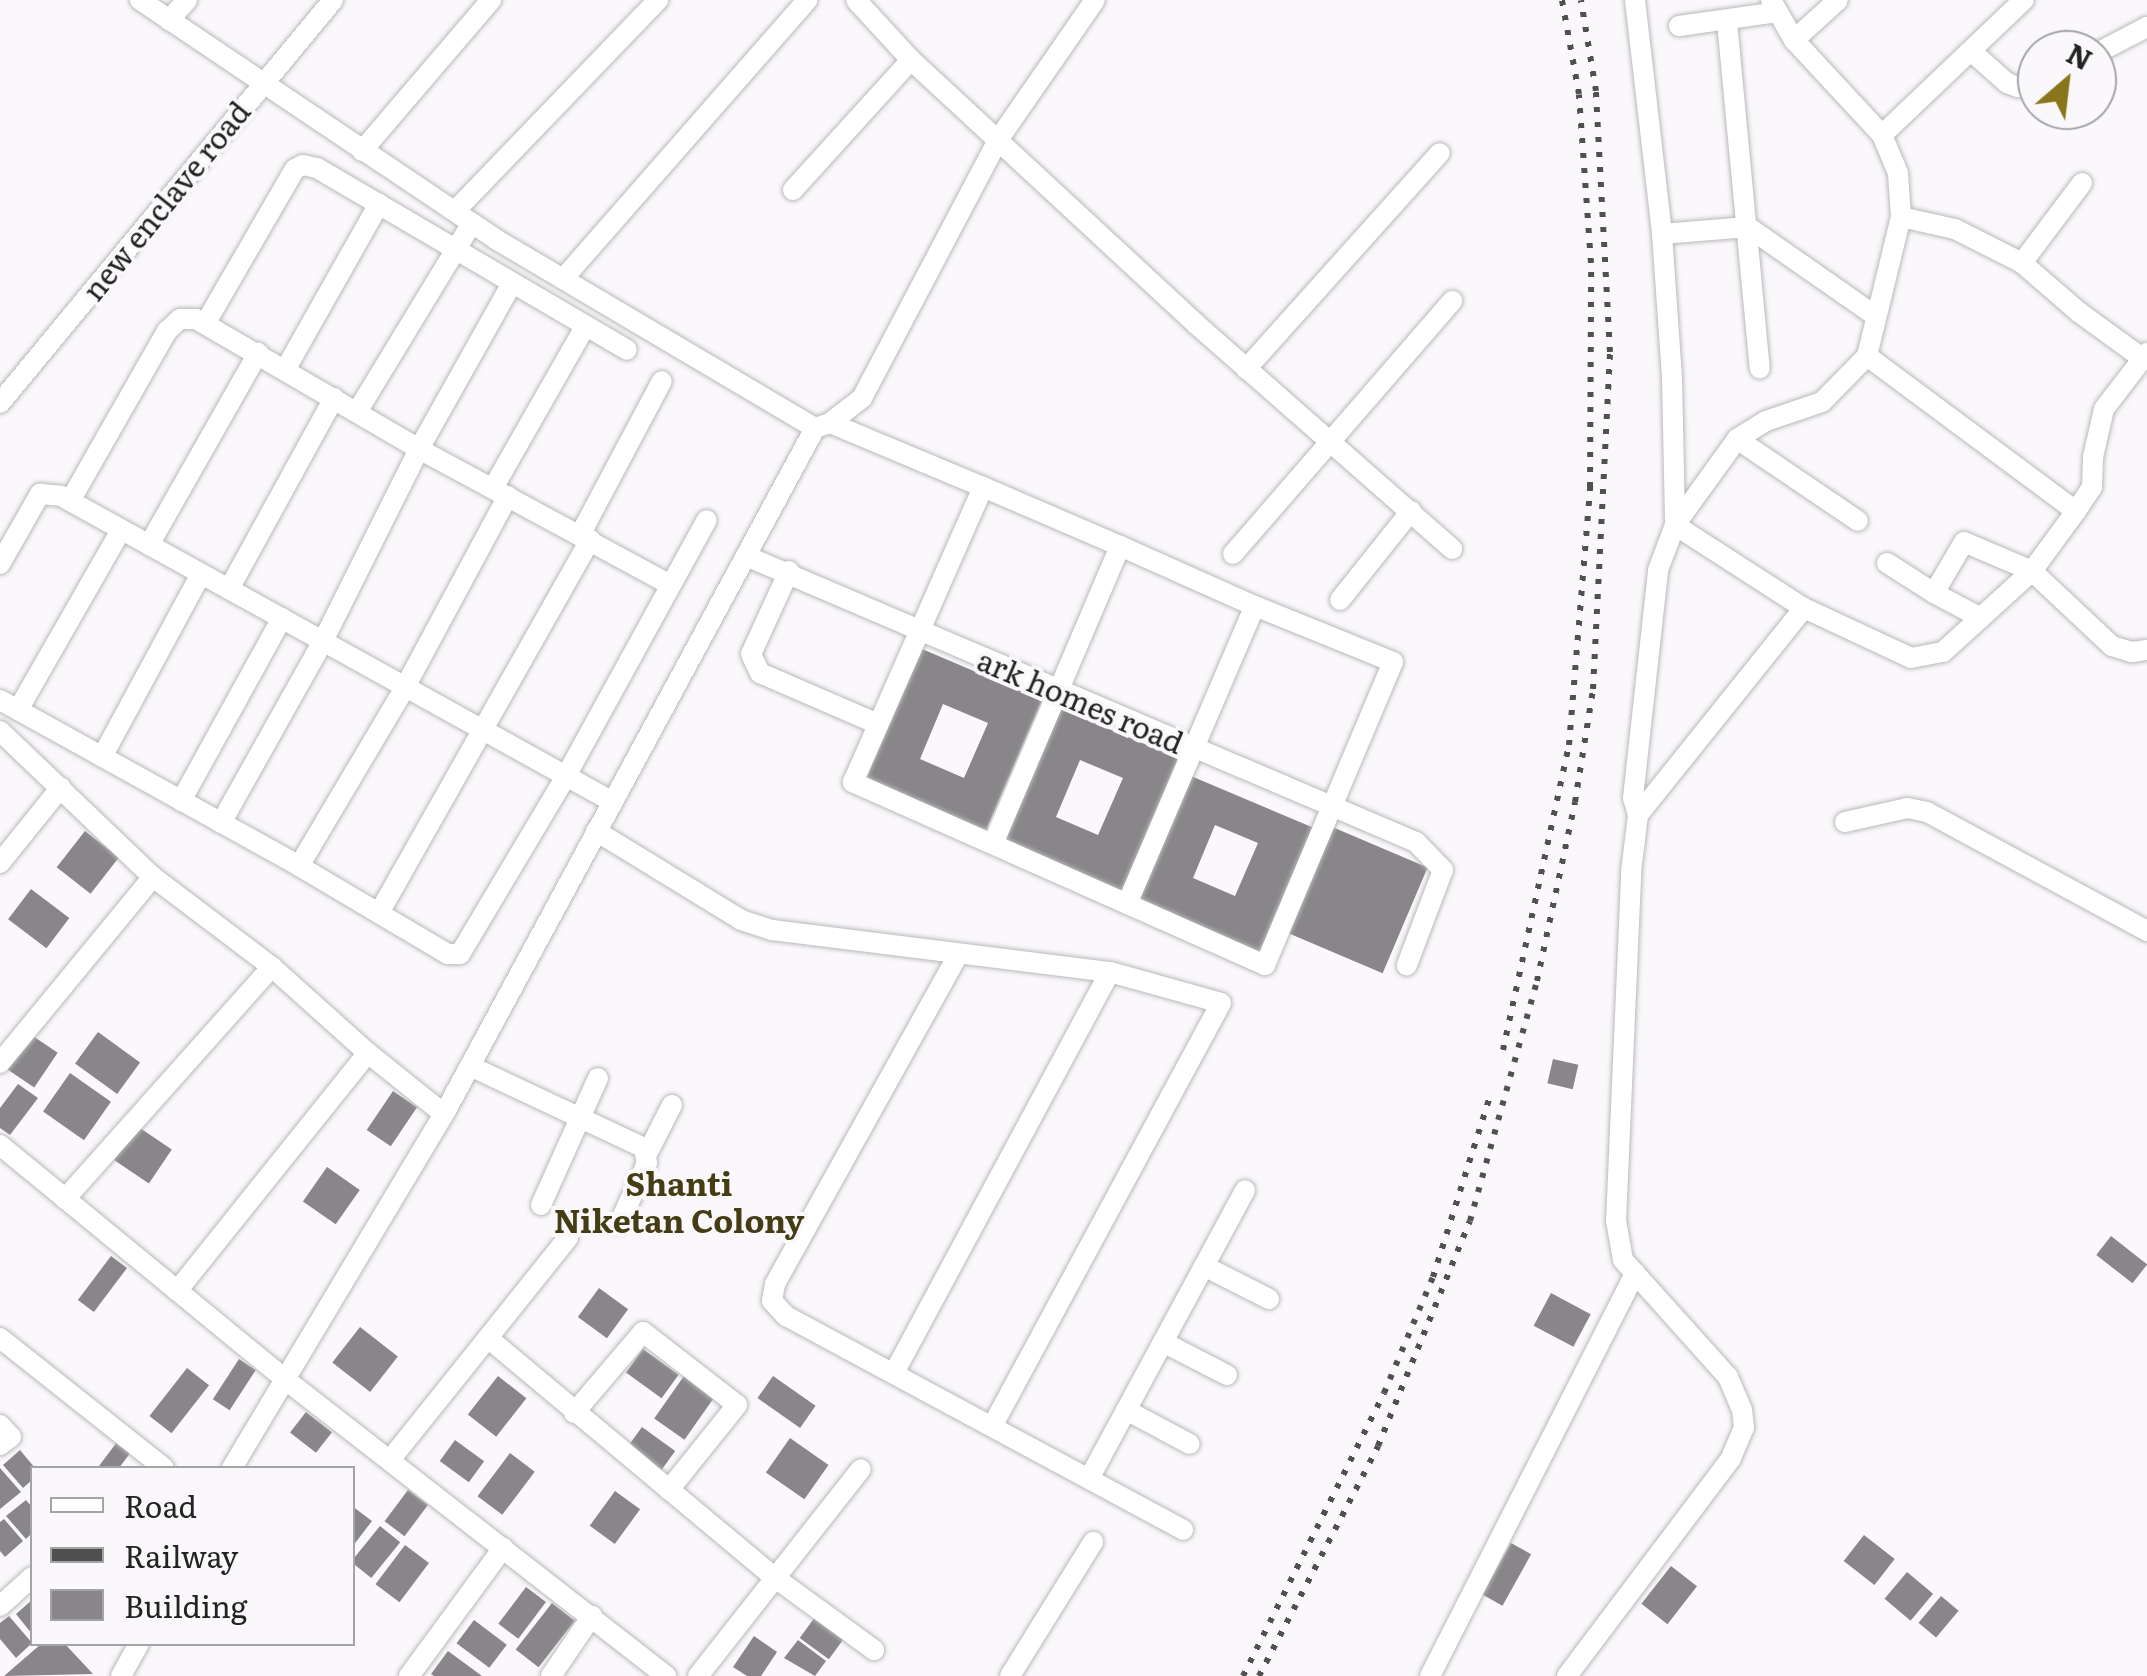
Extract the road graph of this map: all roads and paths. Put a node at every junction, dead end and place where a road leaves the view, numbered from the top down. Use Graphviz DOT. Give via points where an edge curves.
graph roads {
  1 [pos="140,0"];
  2 [pos="187,0"];
  3 [pos="333,0"];
  4 [pos="491,0"];
  5 [pos="658,0"];
  6 [pos="807,0"];
  7 [pos="1094,0"];
  8 [pos="1635,0"];
  9 [pos="1838,0"];
  10 [pos="2024,0"];
  11 [pos="865,3"];
  12 [pos="1774,6"];
  13 [pos="169,20"];
  14 [pos="1727,22"];
  15 [pos="1678,26"];
  16 [pos="2147,26"];
  17 [pos="1794,40"];
  18 [pos="2117,43"];
  19 [pos="1971,50"];
  20 [pos="911,60"];
  21 [pos="262,81"];
  22 [pos="2017,87"];
  23 [pos="1882,135"];
  24 [pos="998,140"];
  25 [pos="362,151"];
  26 [pos="1440,153"];
  27 [pos="2082,182"];
  28 [pos="793,190"];
  29 [pos="379,204"];
  30 [pos="463,217"];
  31 [pos="1902,217"];
  32 [pos="1748,226"];
  33 [pos="1662,234"];
  34 [pos="456,250"];
  35 [pos="2022,263"];
  36 [pos="563,280"];
  37 [pos="512,283"];
  38 [pos="1452,301"];
  39 [pos="1874,316"];
  40 [pos="205,324"];
  41 [pos="585,327"];
  42 [pos="627,350"];
  43 [pos="258,353"];
  44 [pos="2145,355"];
  45 [pos="1868,356"];
  46 [pos="1760,368"];
  47 [pos="1246,369"];
  48 [pos="285,370"];
  49 [pos="662,380"];
  50 [pos="334,398"];
  51 [pos="0,403"];
  52 [pos="357,412"];
  53 [pos="822,426"];
  54 [pos="1737,439"];
  55 [pos="1330,445"];
  56 [pos="419,449"];
  57 [pos="982,488"];
  58 [pos="500,492"];
  59 [pos="70,501"];
  60 [pos="1411,512"];
  61 [pos="2076,512"];
  62 [pos="708,520"];
  63 [pos="1858,521"];
  64 [pos="1676,525"];
  65 [pos="121,530"];
  66 [pos="585,538"];
  67 [pos="149,545"];
  68 [pos="1120,546"];
  69 [pos="1452,548"];
  70 [pos="1233,554"];
  71 [pos="746,556"];
  72 [pos="1888,563"];
  73 [pos="0,564"];
  74 [pos="788,571"];
  75 [pos="2032,571"];
  76 [pos="202,574"];
  77 [pos="671,585"];
  78 [pos="229,589"];
  79 [pos="1934,593"];
  80 [pos="1340,600"];
  81 [pos="1255,606"];
  82 [pos="1804,608"];
  83 [pos="282,618"];
  84 [pos="1981,618"];
  85 [pos="919,630"];
  86 [pos="323,642"];
  87 [pos="2147,650"];
  88 [pos="404,689"];
  89 [pos="1061,691"];
  90 [pos="9,705"];
  91 [pos="878,724"];
  92 [pos="0,731"];
  93 [pos="484,732"];
  94 [pos="1194,749"];
  95 [pos="102,757"];
  96 [pos="566,776"];
  97 [pos="60,787"];
  98 [pos="181,801"];
  99 [pos="613,802"];
  100 [pos="1335,808"];
  101 [pos="1638,815"];
  102 [pos="1844,822"];
  103 [pos="221,823"];
  104 [pos="596,831"];
  105 [pos="993,844"];
  106 [pos="0,863"];
  107 [pos="299,866"];
  108 [pos="153,877"];
  109 [pos="1128,904"];
  110 [pos="380,912"];
  111 [pos="2147,931"];
  112 [pos="958,955"];
  113 [pos="1407,965"];
  114 [pos="272,966"];
  115 [pos="1110,972"];
  116 [pos="368,1053"];
  117 [pos="0,1062"];
  118 [pos="470,1066"];
  119 [pos="598,1078"];
  120 [pos="672,1105"];
  121 [pos="444,1114"];
  122 [pos="582,1118"];
  123 [pos="0,1145"];
  124 [pos="648,1154"];
  125 [pos="1245,1190"];
  126 [pos="65,1198"];
  127 [pos="541,1206"];
  128 [pos="619,1224"];
  129 [pos="568,1238"];
  130 [pos="1204,1266"];
  131 [pos="1635,1273"];
  132 [pos="177,1291"];
  133 [pos="1268,1300"];
  134 [pos="0,1338"];
  135 [pos="488,1338"];
  136 [pos="1163,1342"];
  137 [pos="894,1373"];
  138 [pos="1227,1375"];
  139 [pos="286,1380"];
  140 [pos="1126,1410"];
  141 [pos="574,1413"];
  142 [pos="0,1425"];
  143 [pos="994,1425"];
  144 [pos="1190,1444"];
  145 [pos="0,1446"];
  146 [pos="390,1460"];
  147 [pos="161,1466"];
  148 [pos="233,1466"];
  149 [pos="861,1469"];
  150 [pos="1090,1477"];
  151 [pos="669,1490"];
  152 [pos="1183,1530"];
  153 [pos="1092,1542"];
  154 [pos="503,1548"];
  155 [pos="774,1577"];
  156 [pos="30,1579"];
  157 [pos="0,1606"];
  158 [pos="592,1616"];
  159 [pos="138,1646"];
  160 [pos="874,1650"];
  161 [pos="121,1676"];
  162 [pos="409,1676"];
  163 [pos="552,1676"];
  164 [pos="666,1676"];
  165 [pos="698,1676"];
  166 [pos="1010,1676"];
  167 [pos="1430,1676"];
  168 [pos="1567,1676"];
  1 -- 13 [label="street"];
  2 -- 13 [label="street"];
  3 -- 21 [label="street, new enclave road"];
  4 -- 25 [label="street"];
  5 -- 30 [label="street"];
  6 -- 36 [label="street"];
  7 -- 24 [label="street"];
  8 -- 33 [label="street"];
  9 -- 17 [label="street"];
  10 -- 19 [label="street"];
  11 -- 20 [label="street"];
  12 -- 14 [label="street"];
  12 -- 17 [label="street"];
  13 -- 21 [label="street"];
  14 -- 15 [label="street"];
  14 -- 32 [label="street"];
  16 -- 18 [label="street"];
  17 -- 23 [label="street"];
  19 -- 22 [label="street"];
  19 -- 23 [label="street"];
  20 -- 24 [label="street"];
  20 -- 28 [label="street"];
  21 -- 25 [label="street"];
  21 -- 51 [label="street, new enclave road"];
  23 -- 31 [label="street" via="1898,173"];
  24 -- 47 [label="street"];
  24 -- 53 [label="street" via="862,398"];
  25 -- 30 [label="street"];
  26 -- 47 [label="street"];
  27 -- 35 [label="street"];
  29 -- 34 [label="street"];
  29 -- 40 [label="street" via="317,168 295,169"];
  29 -- 48 [label="street"];
  30 -- 34 [label="street"];
  30 -- 36 [label="street"];
  31 -- 35 [label="street" via="1955,229"];
  31 -- 39 [label="street"];
  32 -- 33 [label="street"];
  32 -- 39 [label="street"];
  32 -- 46 [label="street"];
  33 -- 64 [label="street"];
  34 -- 37 [label="street"];
  34 -- 52 [label="street"];
  35 -- 44 [label="street" via="2080,314"];
  36 -- 53 [label="street"];
  37 -- 41 [label="street"];
  37 -- 56 [label="street"];
  38 -- 55 [label="street"];
  39 -- 45 [label="street"];
  40 -- 43 [label="street"];
  40 -- 59 [label="street" via="180,319 167,331"];
  41 -- 42 [label="street"];
  41 -- 58 [label="street"];
  43 -- 48 [label="street"];
  43 -- 67 [label="street"];
  44 -- 61 [label="street" via="2104,409 2092,487"];
  45 -- 54 [label="street" via="1822,402"];
  45 -- 61 [label="street"];
  47 -- 55 [label="street"];
  48 -- 50 [label="street"];
  49 -- 66 [label="street"];
  50 -- 52 [label="street"];
  50 -- 78 [label="street"];
  52 -- 56 [label="street"];
  53 -- 57 [label="street"];
  53 -- 71 [label="street"];
  54 -- 63 [label="street"];
  54 -- 64 [label="street"];
  55 -- 60 [label="street"];
  55 -- 70 [label="street"];
  56 -- 58 [label="street"];
  56 -- 86 [label="street"];
  57 -- 68 [label="street"];
  57 -- 85 [label="street"];
  58 -- 66 [label="street"];
  58 -- 88 [label="street"];
  59 -- 65 [label="street"];
  59 -- 73 [label="street" via="40,494"];
  60 -- 69 [label="street"];
  60 -- 80 [label="street"];
  61 -- 75 [label="street"];
  62 -- 77 [label="street"];
  64 -- 82 [label="street"];
  64 -- 101 [label="street" via="1658,570 1633,798"];
  65 -- 67 [label="street"];
  65 -- 90 [label="street"];
  66 -- 77 [label="street"];
  66 -- 93 [label="street"];
  67 -- 76 [label="street"];
  68 -- 81 [label="street"];
  68 -- 89 [label="street"];
  71 -- 74 [label="street, ark homes road"];
  71 -- 99 [label="street"];
  72 -- 79 [label="street"];
  74 -- 85 [label="street, ark homes road"];
  74 -- 91 [label="street" via="751,654 760,673"];
  75 -- 79 [label="street" via="1964,542"];
  75 -- 84 [label="street"];
  75 -- 87 [label="street" via="2112,646"];
  76 -- 78 [label="street"];
  76 -- 95 [label="street"];
  77 -- 96 [label="street"];
  78 -- 83 [label="street"];
  79 -- 84 [label="street"];
  81 -- 94 [label="street"];
  81 -- 100 [label="street" via="1393,662"];
  82 -- 84 [label="street" via="1910,658 1942,652"];
  82 -- 101 [label="street"];
  83 -- 86 [label="street"];
  83 -- 98 [label="street"];
  85 -- 89 [label="street, ark homes road"];
  85 -- 91 [label="street"];
  86 -- 88 [label="street"];
  86 -- 103 [label="street"];
  88 -- 93 [label="street"];
  88 -- 107 [label="street"];
  89 -- 94 [label="street, ark homes road"];
  89 -- 105 [label="street"];
  90 -- 95 [label="street"];
  91 -- 105 [label="street" via="853,782"];
  92 -- 97 [label="street"];
  93 -- 96 [label="street"];
  93 -- 110 [label="street"];
  94 -- 100 [label="street, ark homes road"];
  94 -- 109 [label="street"];
  95 -- 98 [label="street"];
  96 -- 99 [label="street"];
  96 -- 110 [label="street" via="460,954 448,954"];
  97 -- 106 [label="street"];
  97 -- 108 [label="street"];
  98 -- 103 [label="street"];
  99 -- 104 [label="street"];
  100 -- 109 [label="street" via="1265,965"];
  100 -- 113 [label="street, ark homes road" via="1416,842 1443,870"];
  101 -- 131 [label="street" via="1614,1193 1623,1260"];
  102 -- 111 [label="street" via="1908,808 1937,816"];
  103 -- 107 [label="street"];
  104 -- 112 [label="street" via="741,920"];
  104 -- 118 [label="street"];
  105 -- 109 [label="street"];
  107 -- 110 [label="street"];
  108 -- 114 [label="street"];
  108 -- 117 [label="street"];
  112 -- 115 [label="street"];
  112 -- 137 [label="street" via="775,1284 772,1302 786,1316"];
  114 -- 116 [label="street"];
  114 -- 126 [label="street"];
  115 -- 137 [label="street"];
  115 -- 143 [label="street" via="1220,1003"];
  116 -- 121 [label="street"];
  116 -- 132 [label="street"];
  118 -- 121 [label="street"];
  118 -- 122 [label="street"];
  119 -- 122 [label="street"];
  120 -- 124 [label="street"];
  121 -- 139 [label="street"];
  122 -- 124 [label="street"];
  122 -- 127 [label="street"];
  123 -- 126 [label="street"];
  124 -- 128 [label="street"];
  125 -- 130 [label="street"];
  126 -- 132 [label="street"];
  129 -- 135 [label="street"];
  130 -- 133 [label="street"];
  130 -- 136 [label="street"];
  131 -- 167 [label="street"];
  131 -- 168 [label="street" via="1728,1376 1744,1428 1731,1458"];
  132 -- 139 [label="street"];
  134 -- 147 [label="street"];
  135 -- 141 [label="street"];
  135 -- 146 [label="street"];
  136 -- 138 [label="street"];
  136 -- 140 [label="street"];
  137 -- 143 [label="street"];
  139 -- 146 [label="street"];
  139 -- 148 [label="street"];
  140 -- 144 [label="street"];
  140 -- 150 [label="street"];
  141 -- 151 [label="street"];
  141 -- 151 [label="street" via="643,1332 737,1406"];
  142 -- 145 [label="street" via="11,1437"];
  143 -- 150 [label="street"];
  146 -- 154 [label="street"];
  149 -- 155 [label="street"];
  150 -- 152 [label="street"];
  151 -- 155 [label="street"];
  153 -- 166 [label="street"];
  154 -- 158 [label="street"];
  154 -- 162 [label="street"];
  155 -- 160 [label="street"];
  155 -- 165 [label="street"];
  156 -- 157 [label="street"];
  158 -- 163 [label="street"];
  158 -- 164 [label="street"];
  159 -- 161 [label="street"];
}
